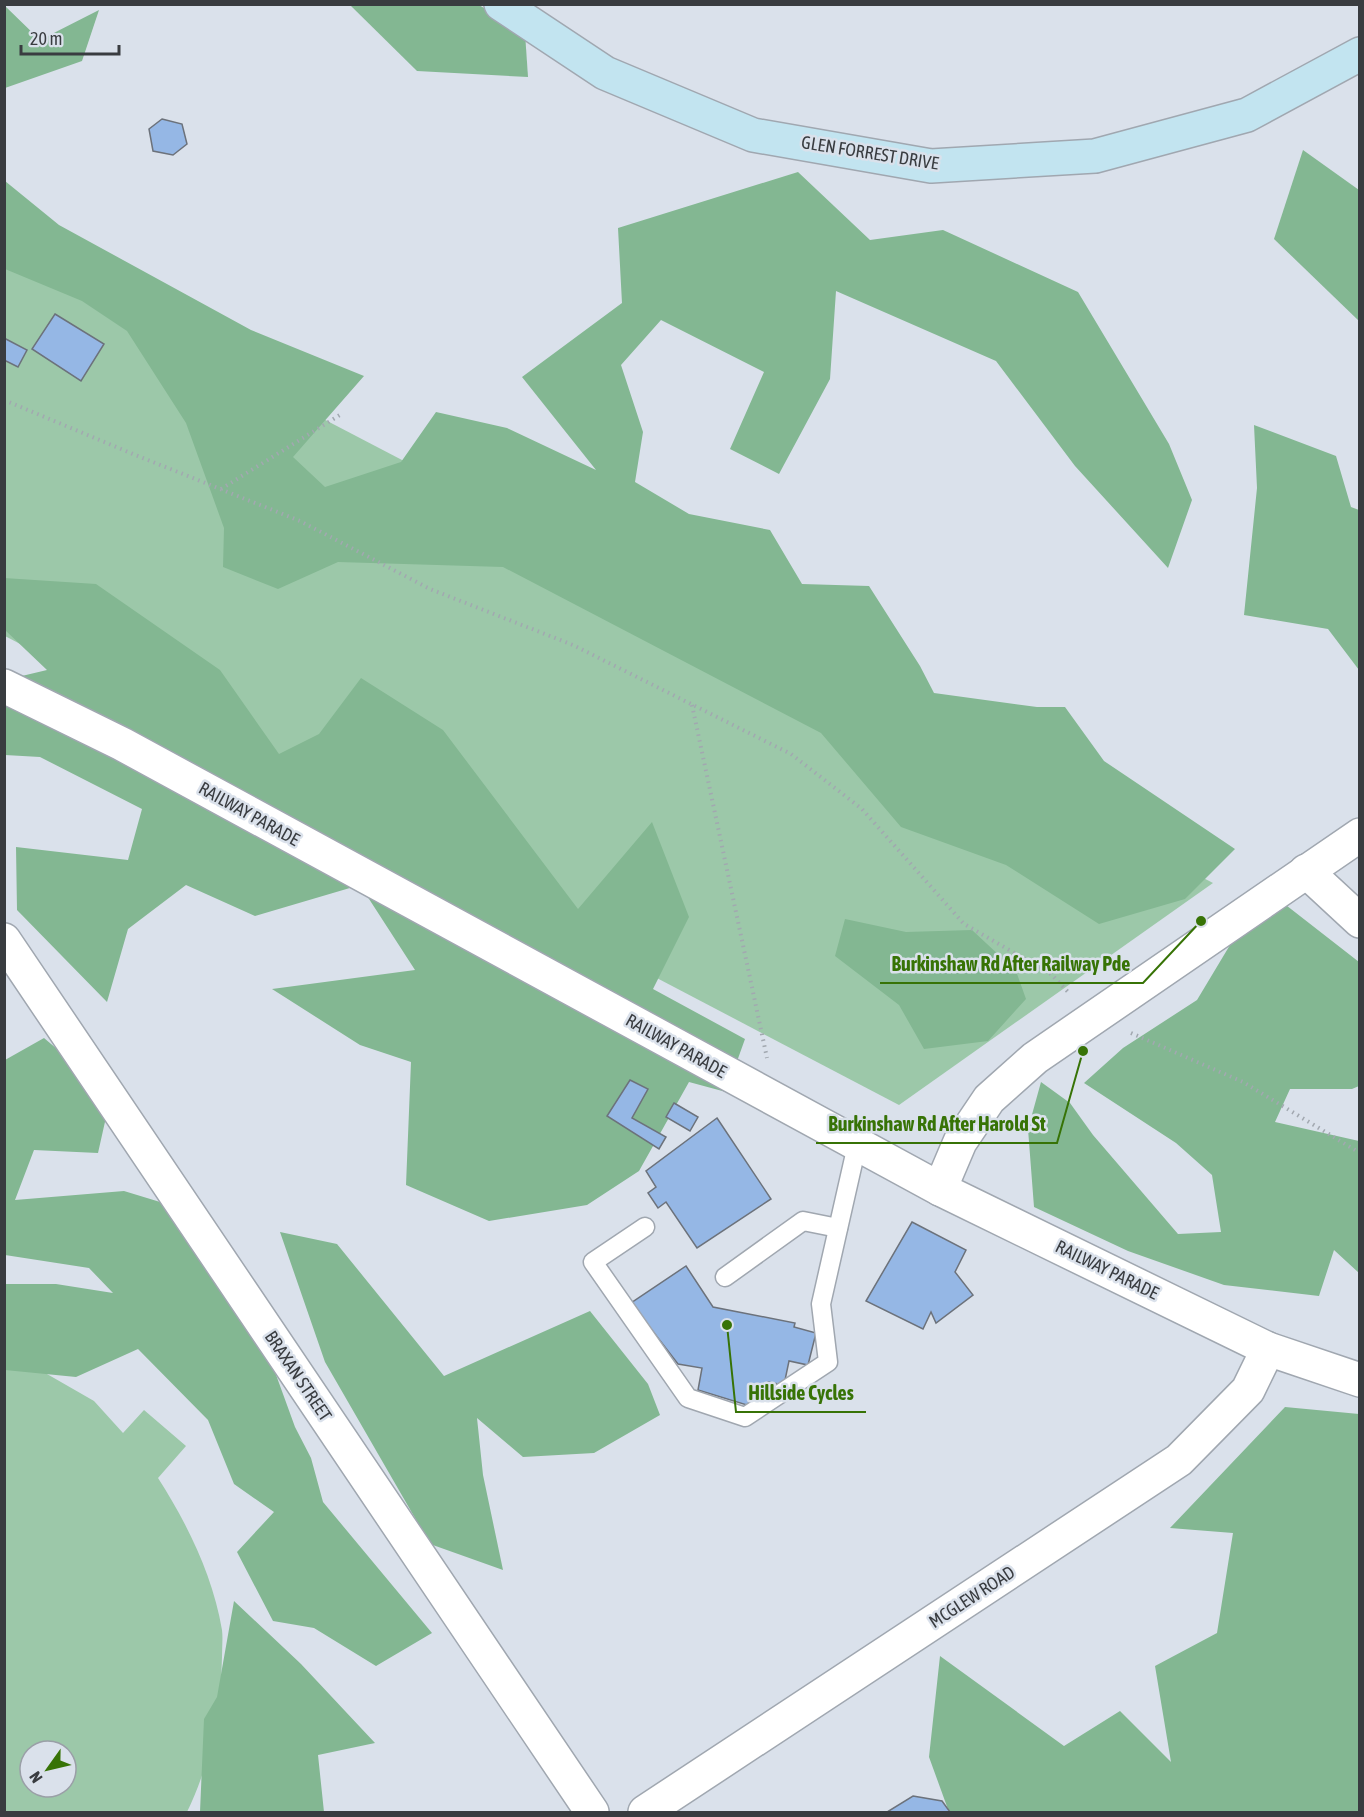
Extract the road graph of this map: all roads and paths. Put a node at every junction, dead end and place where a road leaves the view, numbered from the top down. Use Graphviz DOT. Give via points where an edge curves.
graph roads {
  1 [pos="501,4"];
  2 [pos="1359,54"];
  3 [pos="4,400"];
  4 [pos="342,412"];
  5 [pos="220,489"];
  6 [pos="4,686"];
  7 [pos="691,704"];
  8 [pos="1359,835"];
  9 [pos="1306,871"];
  10 [pos="1359,921"];
  11 [pos="4,939"];
  12 [pos="1094,1017"];
  13 [pos="777,1102"];
  14 [pos="857,1145"];
  15 [pos="1359,1153"];
  16 [pos="940,1189"];
  17 [pos="645,1227"];
  18 [pos="838,1228"];
  19 [pos="725,1277"];
  20 [pos="1268,1349"];
  21 [pos="1359,1380"];
  22 [pos="592,1812"];
  23 [pos="645,1812"];
  1 -- 2 [label="street, GLEN FORREST DRIVE" via="605,73 753,135 931,166 1095,156 1247,115"];
  3 -- 5 [label="path"];
  4 -- 5 [label="path"];
  5 -- 7 [label="path" via="300,521 430,589 573,645"];
  6 -- 13 [label="street, RAILWAY PARADE" via="132,750"];
  7 -- 12 [label="path" via="791,754 862,809 964,924 1051,974"];
  7 -- 13 [label="path"];
  8 -- 9 [label="street"];
  9 -- 10 [label="street"];
  9 -- 12 [label="street"];
  11 -- 22 [label="street, BRAXAN STREET"];
  12 -- 15 [label="path" via="1243,1082"];
  12 -- 16 [label="street" via="1035,1058 989,1099 960,1142"];
  13 -- 14 [label="street, RAILWAY PARADE"];
  14 -- 16 [label="street, RAILWAY PARADE"];
  14 -- 18 [label="lane"];
  16 -- 20 [label="street, RAILWAY PARADE"];
  17 -- 18 [label="lane" via="593,1262 688,1398 745,1417 828,1362 821,1304"];
  18 -- 19 [label="lane" via="803,1221"];
  20 -- 21 [label="street, RAILWAY PARADE"];
  20 -- 23 [label="street, MCGLEW ROAD" via="1248,1390 1179,1460"];
}
